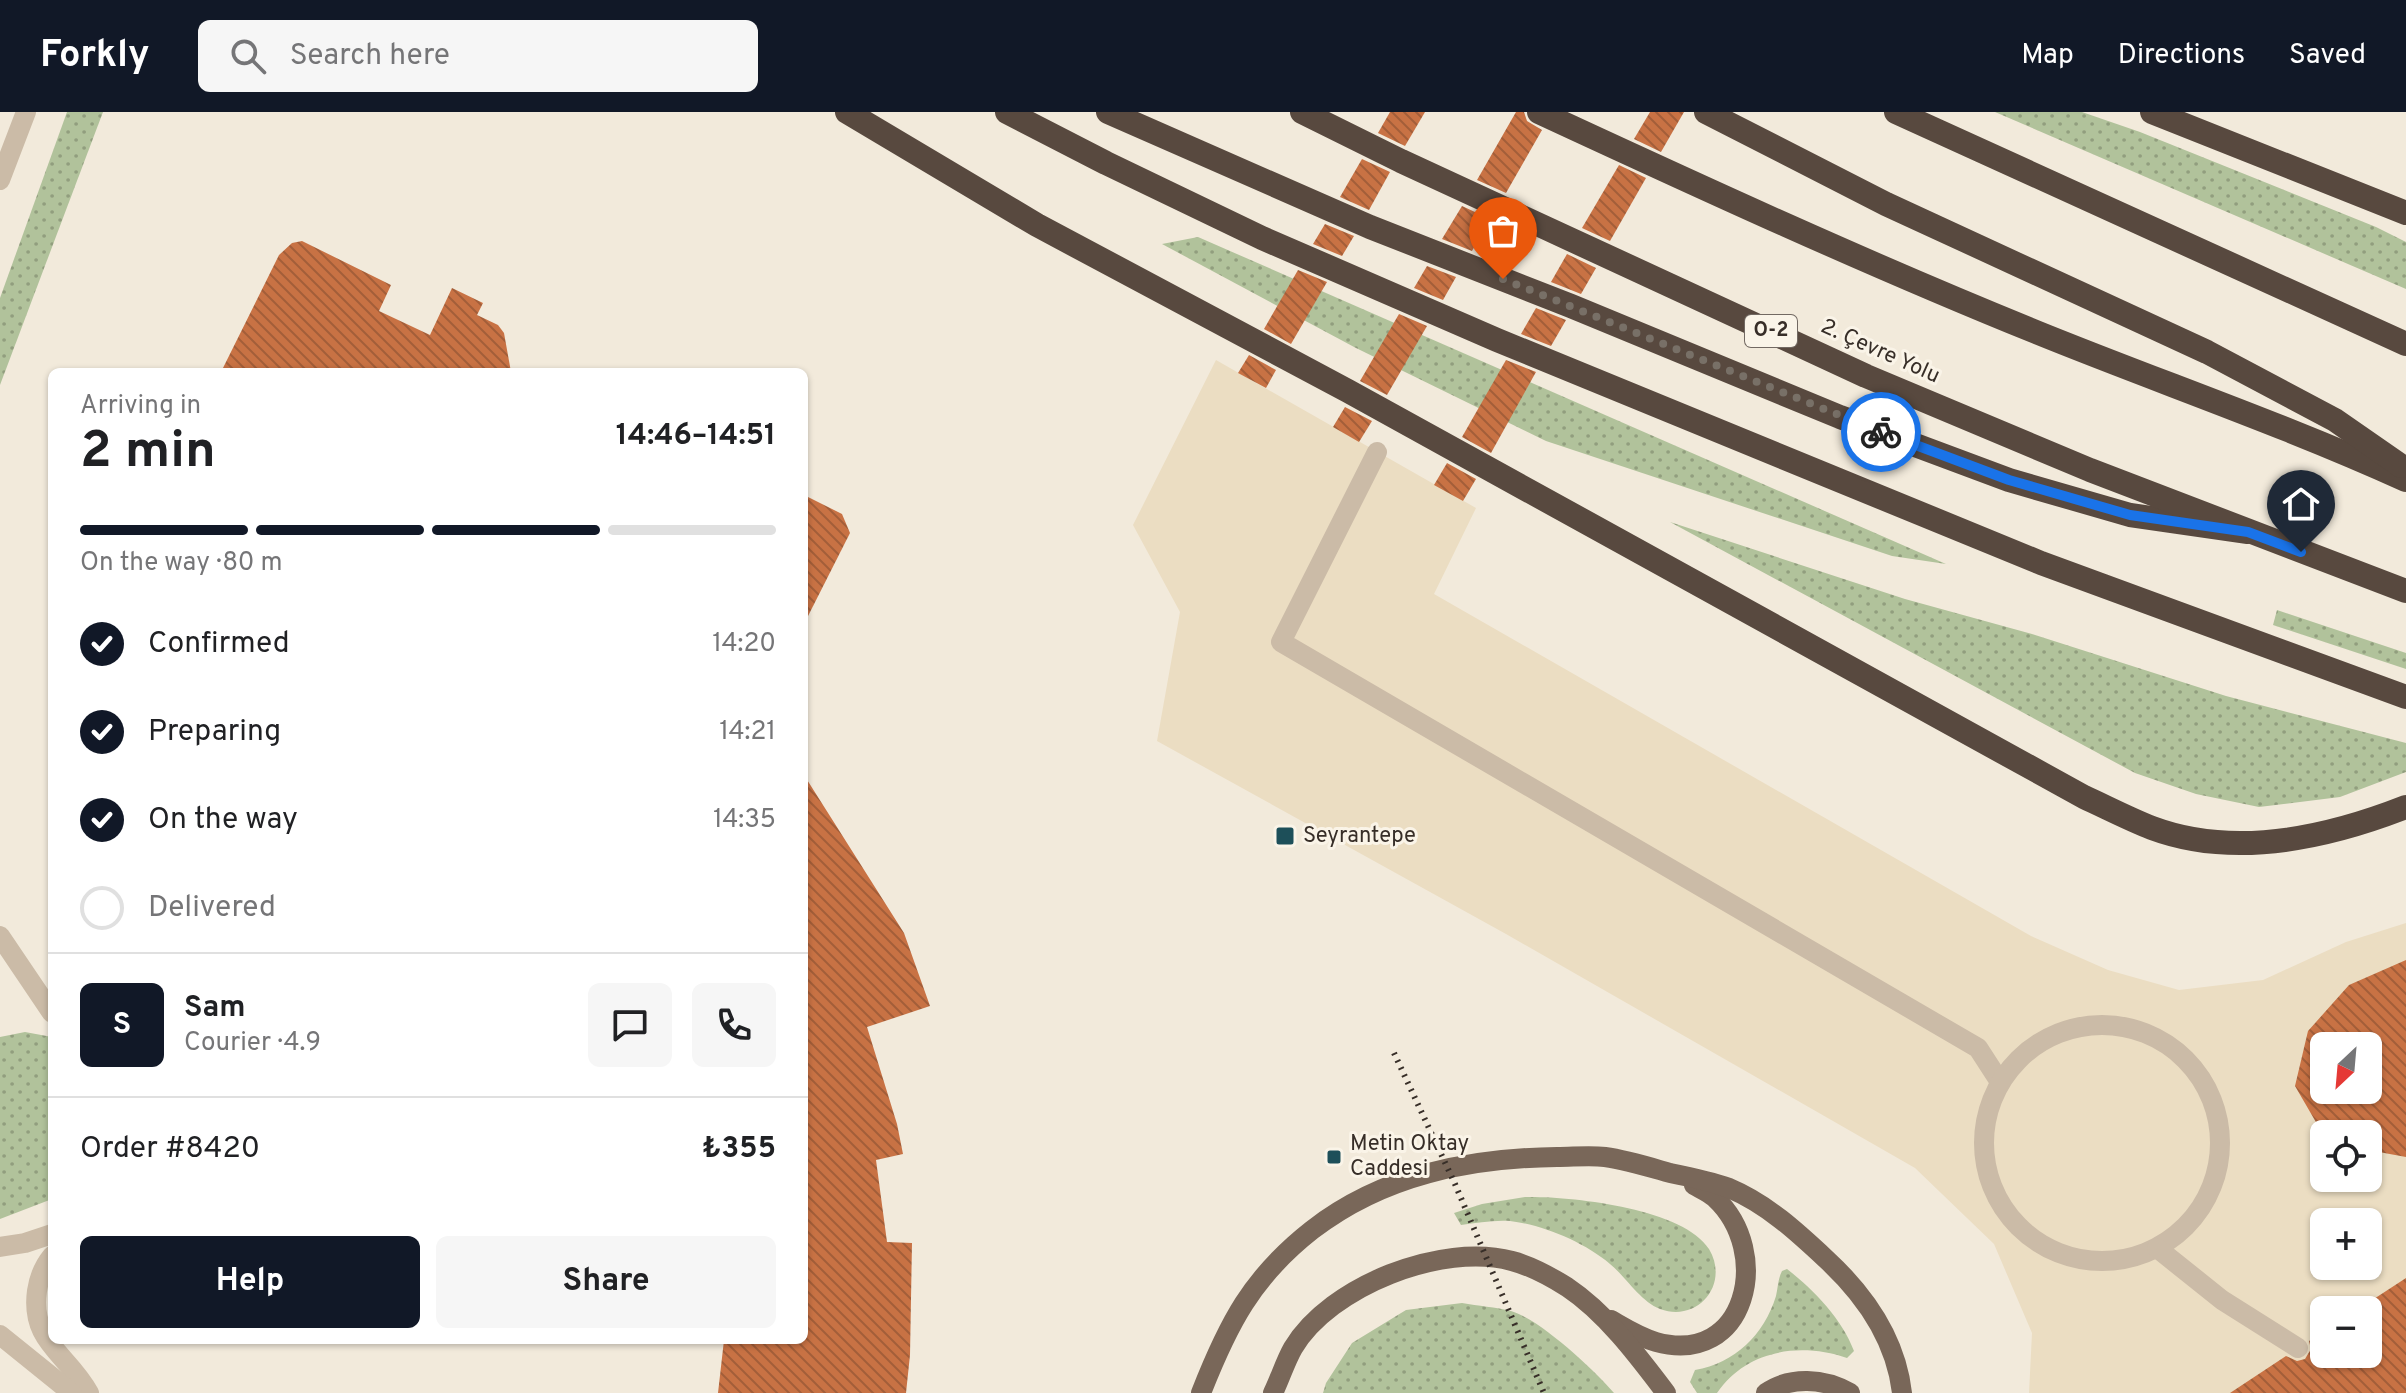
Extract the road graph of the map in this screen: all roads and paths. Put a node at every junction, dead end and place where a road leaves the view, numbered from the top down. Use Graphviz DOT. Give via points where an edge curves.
graph roads {
  1 [pos="26,112"];
  2 [pos="847,112"];
  3 [pos="1007,112"];
  4 [pos="1108,112"];
  5 [pos="1302,112"];
  6 [pos="1539,112"];
  7 [pos="1706,112"];
  8 [pos="1896,112"];
  9 [pos="2152,112"];
  10 [pos="0,180"];
  11 [pos="2406,213"];
  12 [pos="2406,344"];
  13 [pos="1377,452"];
  14 [pos="2406,470"];
  15 [pos="2406,480"];
  16 [pos="2248,532"];
  17 [pos="2406,591"];
  18 [pos="2406,697"];
  19 [pos="2406,807"];
  20 [pos="0,936"];
  21 [pos="48,1007"];
  22 [pos="2000,1082"];
  23 [pos="1674,1173"];
  24 [pos="48,1235"];
  25 [pos="0,1247"];
  26 [pos="2157,1248"];
  27 [pos="48,1263"];
  28 [pos="1595,1311"];
  29 [pos="0,1335"];
  30 [pos="48,1341"];
  31 [pos="51,1344"];
  32 [pos="2298,1348"];
  33 [pos="72,1393"];
  34 [pos="89,1393"];
  35 [pos="1201,1393"];
  36 [pos="1273,1393"];
  37 [pos="1666,1393"];
  38 [pos="1766,1393"];
  39 [pos="1850,1393"];
  40 [pos="1902,1393"];
  1 -- 10 [label="street"];
  2 -- 19 [label="highway" via="1050,232 2084,797 2153,828 2200,841 2246,843 2306,838"];
  3 -- 18 [label="highway" via="1262,238 1497,340 2041,563"];
  4 -- 16 [label="highway" via="1370,227 2009,480 2130,515"];
  5 -- 16 [label="highway, 2. Çevre Yolu / O-2" via="1866,376"];
  6 -- 15 [label="highway" via="2036,332"];
  7 -- 14 [label="highway" via="1914,217 2207,352 2335,420"];
  8 -- 12 [label="highway"];
  9 -- 11 [label="highway"];
  13 -- 22 [label="street" via="1281,642 1978,1048"];
  16 -- 17 [label="highway, 2. Çevre Yolu / O-2"];
  20 -- 21 [label="street"];
  22 -- 26 [label="street" via="1986,1117 1984,1155 1994,1192 2016,1224 2046,1247 2083,1259 2121,1260"];
  22 -- 26 [label="street" via="2026,1051 2060,1031 2099,1023 2139,1029 2174,1048 2202,1077 2218,1113 2221,1153 2211,1191 2189,1225"];
  23 -- 28 [label="main road" via="1715,1197 1736,1225 1746,1252 1747,1283 1733,1319 1718,1333 1682,1344 1646,1338"];
  23 -- 35 [label="main road" via="1604,1157 1542,1157 1477,1161 1404,1178 1313,1229 1278,1260 1240,1306"];
  23 -- 40 [label="main road" via="1729,1188 1768,1208 1837,1269 1890,1342"];
  24 -- 25 [label="street"];
  26 -- 32 [label="street" via="2222,1300"];
  27 -- 30 [label="street" via="39,1278 35,1312"];
  28 -- 36 [label="main road" via="1568,1288 1511,1260 1446,1257 1371,1282 1327,1310 1293,1347"];
  28 -- 37 [label="main road"];
  29 -- 33 [label="street"];
  31 -- 34 [label="street"];
  38 -- 39 [label="main road" via="1780,1383 1809,1380"];
}
